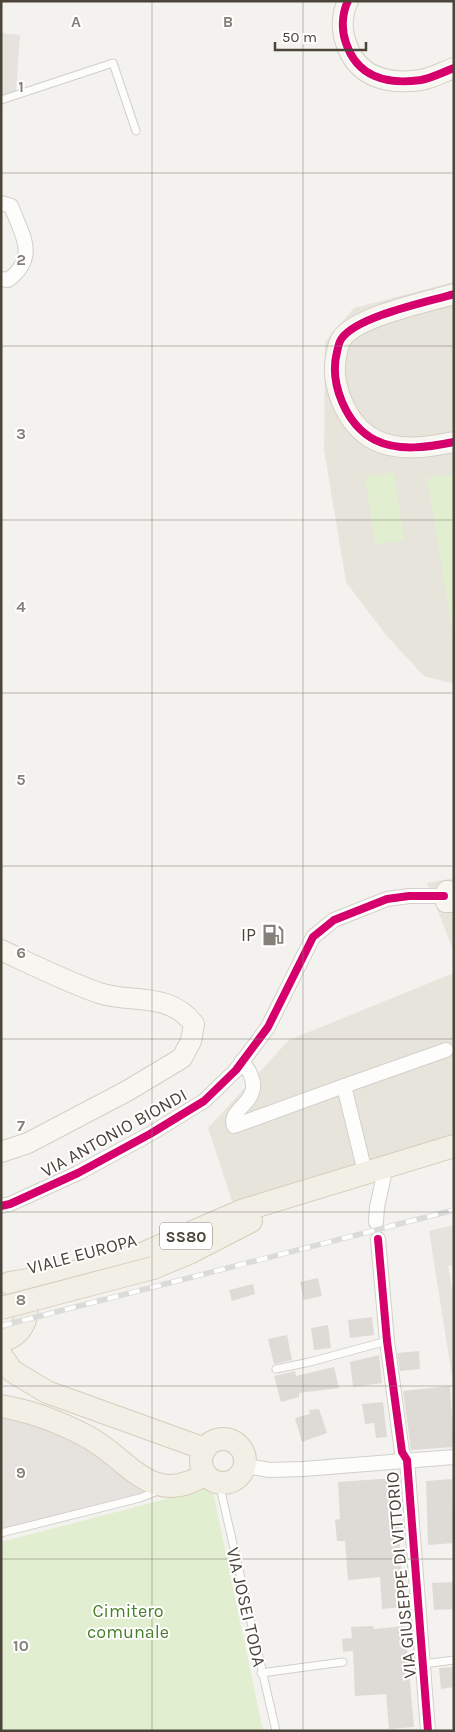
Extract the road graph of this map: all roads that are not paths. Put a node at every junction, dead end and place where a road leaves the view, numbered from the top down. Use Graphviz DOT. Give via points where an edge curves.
graph roads {
  1 [pos="348,1"];
  2 [pos="454,68"];
  3 [pos="1,100"];
  4 [pos="136,131"];
  5 [pos="1,203"];
  6 [pos="1,279"];
  7 [pos="454,294"];
  8 [pos="454,442"];
  9 [pos="452,899"];
  10 [pos="1,950"];
  11 [pos="446,1050"];
  12 [pos="242,1061"];
  13 [pos="344,1086"];
  14 [pos="454,1146"];
  15 [pos="1,1152"];
  16 [pos="386,1166"];
  17 [pos="365,1172"];
  18 [pos="304,1192"];
  19 [pos="1,1206"];
  20 [pos="376,1222"];
  21 [pos="378,1239"];
  22 [pos="66,1274"];
  23 [pos="4,1280"];
  24 [pos="1,1308"];
  25 [pos="27,1309"];
  26 [pos="8,1338"];
  27 [pos="387,1341"];
  28 [pos="1,1355"];
  29 [pos="276,1369"];
  30 [pos="24,1378"];
  31 [pos="1,1406"];
  32 [pos="205,1449"];
  33 [pos="454,1456"];
  34 [pos="406,1460"];
  35 [pos="245,1466"];
  36 [pos="212,1478"];
  37 [pos="165,1486"];
  38 [pos="1,1533"];
  39 [pos="454,1660"];
  40 [pos="343,1662"];
  41 [pos="423,1664"];
  42 [pos="261,1673"];
  43 [pos="275,1730"];
  44 [pos="428,1731"];
  1 -- 2 [label="street" via="344,10 344,38 351,59 370,75 392,80 422,80"];
  3 -- 4 [label="lane" via="113,63"];
  5 -- 6 [label="street" via="11,206 27,246 18,272 8,280"];
  7 -- 8 [label="street" via="361,322 341,338 334,363 343,405 354,422 375,440 397,447 428,447"];
  9 -- 12 [label="street, VIA ANTONIO BIONDI" via="386,899 334,920 313,937 268,1027"];
  10 -- 15 [label="street" via="101,993 169,1004 184,1011 194,1024 191,1041 182,1058 28,1144"];
  11 -- 13 [label="street"];
  12 -- 13 [label="street" via="255,1082 251,1094 234,1117 234,1126"];
  12 -- 19 [label="street, VIA ANTONIO BIONDI" via="204,1101 150,1134 78,1173"];
  13 -- 17 [label="street"];
  14 -- 16 [label="main road, VIALE EUROPA / SS80"];
  16 -- 17 [label="main road, VIALE EUROPA / SS80"];
  16 -- 20 [label="street"];
  17 -- 18 [label="main road, VIALE EUROPA / SS80"];
  18 -- 22 [label="main road, VIALE EUROPA / SS80" via="241,1211 144,1254"];
  18 -- 23 [label="main road, VIALE EUROPA / SS80" via="232,1201 131,1241"];
  18 -- 24 [label="main road, VIALE EUROPA / SS80, bridge" via="195,1250 153,1268"];
  21 -- 27 [label="street, VIA GIUSEPPE DI VITTORIO"];
  22 -- 23 [label="main road, VIALE EUROPA / SS80"];
  22 -- 25 [label="main road, VIALE EUROPA / SS80" via="42,1289"];
  23 -- 25 [label="main road" via="22,1293"];
  25 -- 26 [label="main road, SS80" via="24,1323"];
  26 -- 30 [label="main road"];
  27 -- 29 [label="lane"];
  27 -- 34 [label="street, VIA GIUSEPPE DI VITTORIO" via="402,1452"];
  28 -- 30 [label="main road" via="12,1371"];
  30 -- 32 [label="main road" via="47,1392"];
  31 -- 37 [label="main road" via="38,1416 88,1437 142,1479"];
  32 -- 35 [label="main road" via="214,1441 232,1441 242,1449"];
  32 -- 36 [label="main road" via="201,1459"];
  33 -- 34 [label="street"];
  34 -- 35 [label="street" via="270,1470"];
  34 -- 41 [label="street, VIA GIUSEPPE DI VITTORIO"];
  35 -- 36 [label="main road" via="237,1478 228,1483"];
  36 -- 37 [label="main road"];
  36 -- 42 [label="lane, VIA JOSEI TODA"];
  37 -- 38 [label="lane" via="154,1494"];
  39 -- 41 [label="lane"];
  40 -- 42 [label="lane"];
  41 -- 44 [label="street, VIA GIUSEPPE DI VITTORIO"];
  42 -- 43 [label="lane, VIA JOSEI TODA"];
}
